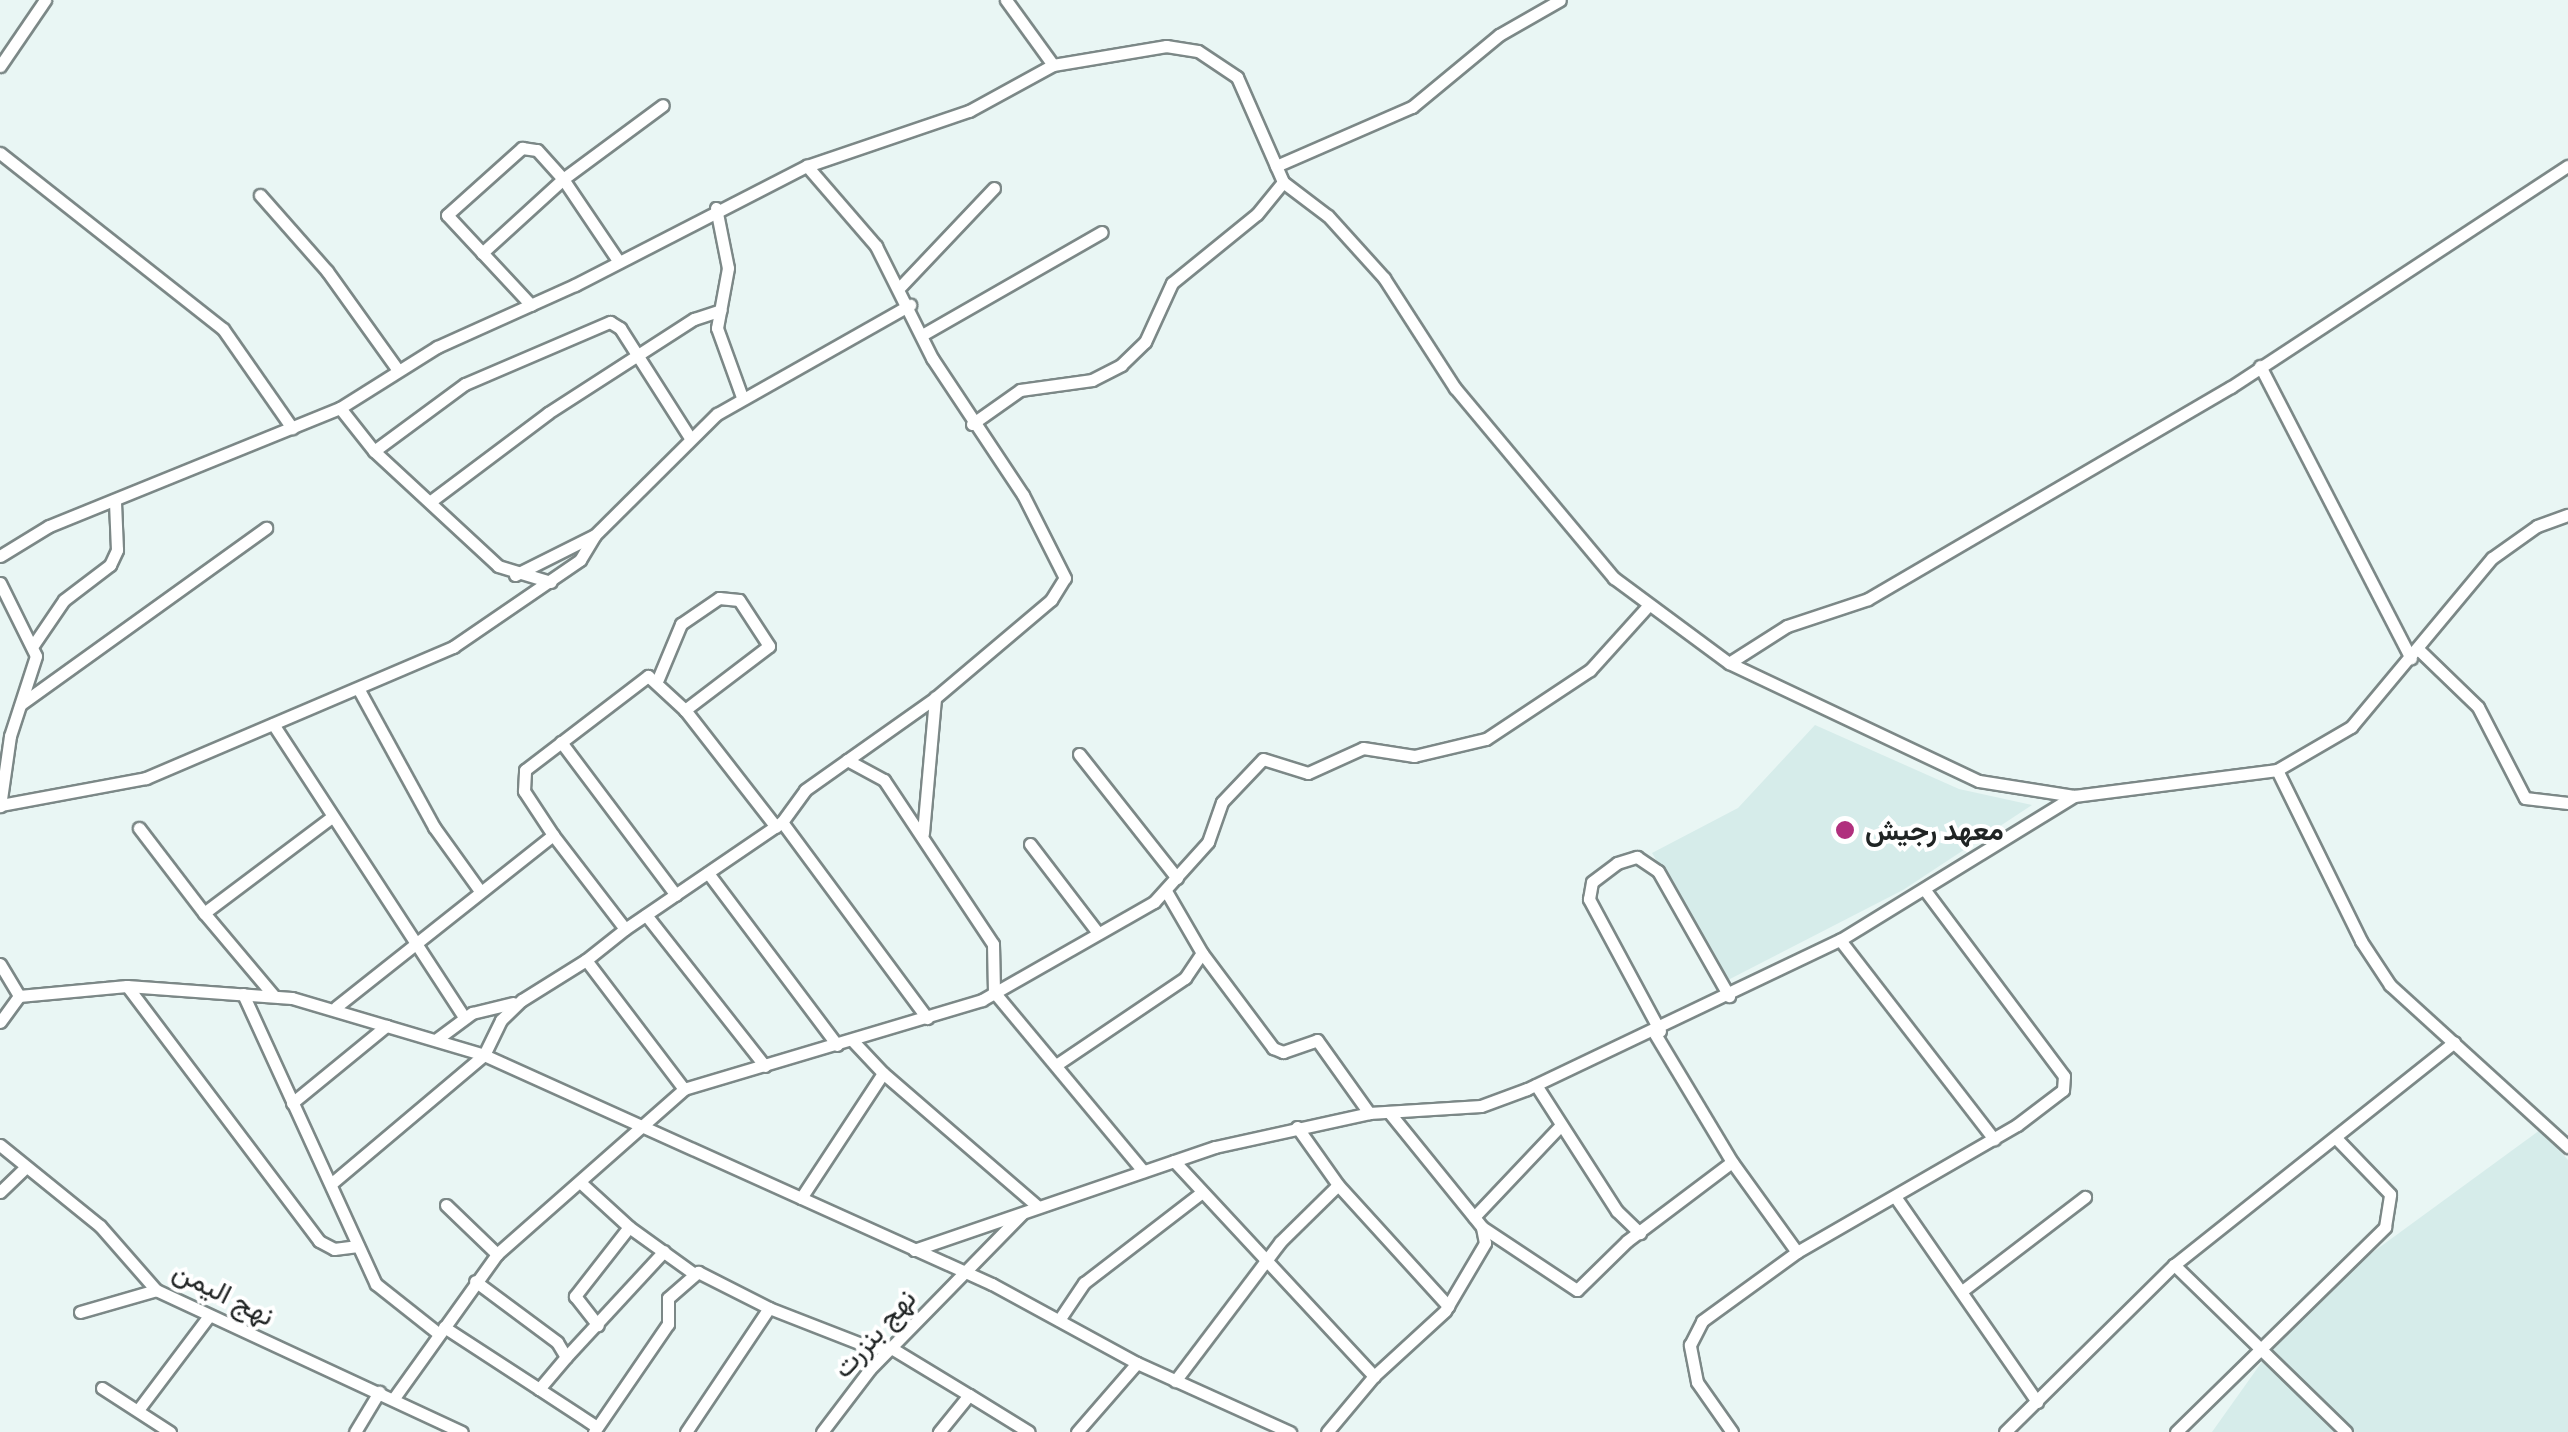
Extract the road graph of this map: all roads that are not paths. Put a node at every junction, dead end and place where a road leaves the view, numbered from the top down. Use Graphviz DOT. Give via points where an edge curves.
graph roads {
  1 [pos="46,0"];
  2 [pos="1006,0"];
  3 [pos="1560,0"];
  4 [pos="1053,65"];
  5 [pos="0,66"];
  6 [pos="663,105"];
  7 [pos="0,154"];
  8 [pos="807,166"];
  9 [pos="1276,166"];
  10 [pos="2568,166"];
  11 [pos="563,180"];
  12 [pos="1284,182"];
  13 [pos="994,188"];
  14 [pos="260,195"];
  15 [pos="716,208"];
  16 [pos="1102,232"];
  17 [pos="482,253"];
  18 [pos="619,262"];
  19 [pos="900,286"];
  20 [pos="532,306"];
  21 [pos="910,306"];
  22 [pos="720,310"];
  23 [pos="922,336"];
  24 [pos="636,355"];
  25 [pos="2260,366"];
  26 [pos="398,370"];
  27 [pos="742,397"];
  28 [pos="340,408"];
  29 [pos="972,424"];
  30 [pos="292,428"];
  31 [pos="690,438"];
  32 [pos="374,451"];
  33 [pos="115,502"];
  34 [pos="431,502"];
  35 [pos="2568,515"];
  36 [pos="266,528"];
  37 [pos="594,535"];
  38 [pos="0,556"];
  39 [pos="515,575"];
  40 [pos="551,582"];
  41 [pos="0,583"];
  42 [pos="1647,607"];
  43 [pos="34,644"];
  44 [pos="2415,653"];
  45 [pos="1729,662"];
  46 [pos="658,679"];
  47 [pos="359,690"];
  48 [pos="935,698"];
  49 [pos="21,704"];
  50 [pos="685,710"];
  51 [pos="273,724"];
  52 [pos="561,742"];
  53 [pos="1079,754"];
  54 [pos="847,760"];
  55 [pos="2277,770"];
  56 [pos="2074,796"];
  57 [pos="2568,803"];
  58 [pos="1,806"];
  59 [pos="332,817"];
  60 [pos="779,824"];
  61 [pos="140,828"];
  62 [pos="922,834"];
  63 [pos="554,835"];
  64 [pos="1030,844"];
  65 [pos="708,873"];
  66 [pos="1177,878"];
  67 [pos="1924,890"];
  68 [pos="480,891"];
  69 [pos="1166,891"];
  70 [pos="676,895"];
  71 [pos="204,913"];
  72 [pos="646,915"];
  73 [pos="625,929"];
  74 [pos="1098,933"];
  75 [pos="415,940"];
  76 [pos="1840,940"];
  77 [pos="1202,953"];
  78 [pos="586,960"];
  79 [pos="0,964"];
  80 [pos="127,986"];
  81 [pos="994,992"];
  82 [pos="243,994"];
  83 [pos="19,996"];
  84 [pos="274,996"];
  85 [pos="1729,996"];
  86 [pos="522,1000"];
  87 [pos="336,1007"];
  88 [pos="464,1017"];
  89 [pos="927,1018"];
  90 [pos="0,1022"];
  91 [pos="386,1026"];
  92 [pos="1657,1032"];
  93 [pos="436,1039"];
  94 [pos="853,1041"];
  95 [pos="2454,1042"];
  96 [pos="837,1046"];
  97 [pos="484,1055"];
  98 [pos="1056,1065"];
  99 [pos="765,1066"];
  100 [pos="883,1073"];
  101 [pos="1536,1085"];
  102 [pos="684,1090"];
  103 [pos="292,1102"];
  104 [pos="1388,1112"];
  105 [pos="1369,1113"];
  106 [pos="643,1124"];
  107 [pos="1560,1126"];
  108 [pos="1297,1127"];
  109 [pos="2336,1138"];
  110 [pos="1994,1139"];
  111 [pos="0,1145"];
  112 [pos="2568,1148"];
  113 [pos="1174,1160"];
  114 [pos="1732,1162"];
  115 [pos="26,1167"];
  116 [pos="1143,1170"];
  117 [pos="581,1182"];
  118 [pos="332,1183"];
  119 [pos="1338,1185"];
  120 [pos="0,1192"];
  121 [pos="1202,1192"];
  122 [pos="2085,1197"];
  123 [pos="801,1198"];
  124 [pos="1896,1198"];
  125 [pos="446,1204"];
  126 [pos="1031,1210"];
  127 [pos="1478,1222"];
  128 [pos="629,1226"];
  129 [pos="1640,1232"];
  130 [pos="358,1246"];
  131 [pos="914,1250"];
  132 [pos="664,1251"];
  133 [pos="1797,1252"];
  134 [pos="497,1254"];
  135 [pos="1266,1262"];
  136 [pos="2174,1265"];
  137 [pos="964,1270"];
  138 [pos="693,1272"];
  139 [pos="475,1281"];
  140 [pos="156,1290"];
  141 [pos="1962,1292"];
  142 [pos="1448,1306"];
  143 [pos="769,1308"];
  144 [pos="80,1312"];
  145 [pos="208,1317"];
  146 [pos="1059,1320"];
  147 [pos="598,1325"];
  148 [pos="441,1330"];
  149 [pos="2260,1346"];
  150 [pos="893,1349"];
  151 [pos="566,1357"];
  152 [pos="1137,1364"];
  153 [pos="1374,1376"];
  154 [pos="1175,1381"];
  155 [pos="102,1388"];
  156 [pos="539,1388"];
  157 [pos="380,1392"];
  158 [pos="969,1396"];
  159 [pos="394,1398"];
  160 [pos="2037,1402"];
  161 [pos="138,1410"];
  162 [pos="1258,1426"];
  163 [pos="596,1430"];
  164 [pos="170,1432"];
  165 [pos="355,1432"];
  166 [pos="462,1432"];
  167 [pos="686,1432"];
  168 [pos="822,1432"];
  169 [pos="940,1432"];
  170 [pos="1030,1432"];
  171 [pos="1078,1432"];
  172 [pos="1290,1432"];
  173 [pos="1327,1432"];
  174 [pos="1732,1432"];
  175 [pos="2005,1432"];
  176 [pos="2176,1432"];
  177 [pos="2346,1432"];
  1 -- 5 [label="street"];
  2 -- 4 [label="street"];
  3 -- 9 [label="street" via="1500,36 1405,110"];
  4 -- 8 [label="street" via="969,111"];
  4 -- 9 [label="street" via="1122,49 1198,51 1244,87"];
  6 -- 11 [label="street"];
  7 -- 30 [label="street" via="223,329"];
  8 -- 15 [label="street"];
  8 -- 19 [label="street" via="857,221"];
  9 -- 12 [label="street"];
  10 -- 25 [label="street" via="2358,309"];
  11 -- 17 [label="street"];
  11 -- 17 [label="street" via="526,147 452,206 448,218"];
  11 -- 18 [label="street"];
  12 -- 29 [label="street" via="1245,224 1172,283 1145,342 1121,365 1092,380 1020,390"];
  12 -- 42 [label="street" via="1356,244 1515,466"];
  13 -- 19 [label="street"];
  14 -- 26 [label="street" via="327,270"];
  15 -- 18 [label="street"];
  15 -- 22 [label="street" via="728,268"];
  16 -- 23 [label="street"];
  17 -- 20 [label="street"];
  18 -- 20 [label="street"];
  19 -- 21 [label="street"];
  20 -- 26 [label="street"];
  21 -- 23 [label="street"];
  21 -- 27 [label="street"];
  22 -- 24 [label="street"];
  22 -- 27 [label="street" via="718,335"];
  23 -- 29 [label="street"];
  24 -- 31 [label="street"];
  24 -- 32 [label="street" via="616,324 603,323 465,384"];
  24 -- 34 [label="street"];
  25 -- 44 [label="street"];
  25 -- 45 [label="street" via="1868,599 1787,626"];
  26 -- 28 [label="street"];
  27 -- 31 [label="street"];
  28 -- 30 [label="street"];
  28 -- 32 [label="street"];
  29 -- 48 [label="street" via="1023,495 1064,578 1052,600"];
  30 -- 33 [label="street"];
  31 -- 37 [label="street"];
  32 -- 34 [label="street"];
  33 -- 38 [label="street" via="49,526"];
  33 -- 43 [label="street" via="117,550 110,565 64,600"];
  34 -- 39 [label="street"];
  35 -- 44 [label="street" via="2537,526 2482,567"];
  36 -- 49 [label="street"];
  37 -- 39 [label="street"];
  37 -- 40 [label="street" via="584,556"];
  39 -- 40 [label="street"];
  40 -- 47 [label="street" via="453,647"];
  41 -- 43 [label="street"];
  42 -- 45 [label="street"];
  42 -- 66 [label="street" via="1590,670 1472,745 1414,756 1363,748 1308,772 1263,759 1222,802 1208,842"];
  43 -- 49 [label="street" via="34,669"];
  44 -- 55 [label="street" via="2351,728"];
  44 -- 57 [label="street" via="2478,707 2525,798"];
  45 -- 56 [label="street" via="1979,780"];
  46 -- 50 [label="street"];
  46 -- 50 [label="street" via="681,624 719,598 739,600 769,646"];
  46 -- 52 [label="street" via="636,682"];
  47 -- 51 [label="street"];
  47 -- 68 [label="street" via="434,827"];
  48 -- 54 [label="street"];
  48 -- 62 [label="street"];
  49 -- 58 [label="street"];
  50 -- 60 [label="street"];
  51 -- 58 [label="street" via="146,778"];
  51 -- 59 [label="street"];
  52 -- 63 [label="street" via="520,781"];
  52 -- 70 [label="street"];
  53 -- 66 [label="street"];
  54 -- 60 [label="street" via="794,800"];
  54 -- 62 [label="street" via="881,776"];
  55 -- 56 [label="street"];
  55 -- 95 [label="street" via="2375,964"];
  56 -- 67 [label="street"];
  59 -- 71 [label="street"];
  59 -- 75 [label="street"];
  60 -- 65 [label="street"];
  60 -- 89 [label="street"];
  61 -- 71 [label="street"];
  62 -- 81 [label="street" via="993,944"];
  63 -- 68 [label="street"];
  63 -- 73 [label="street"];
  64 -- 74 [label="street"];
  65 -- 70 [label="street"];
  65 -- 96 [label="street"];
  66 -- 69 [label="street"];
  67 -- 76 [label="street"];
  67 -- 110 [label="street" via="2066,1083"];
  68 -- 75 [label="street"];
  69 -- 74 [label="street"];
  69 -- 77 [label="street"];
  70 -- 72 [label="street"];
  71 -- 84 [label="street"];
  72 -- 73 [label="street"];
  72 -- 99 [label="street"];
  73 -- 78 [label="street"];
  74 -- 81 [label="street"];
  75 -- 87 [label="street"];
  75 -- 88 [label="street"];
  76 -- 85 [label="street"];
  76 -- 110 [label="street"];
  77 -- 98 [label="street" via="1185,978"];
  77 -- 105 [label="street" via="1273,1048 1283,1052 1318,1040"];
  78 -- 86 [label="street"];
  78 -- 102 [label="street"];
  79 -- 83 [label="street"];
  80 -- 82 [label="street"];
  80 -- 83 [label="street"];
  80 -- 130 [label="street" via="319,1241 334,1250"];
  81 -- 89 [label="street"];
  81 -- 98 [label="street"];
  82 -- 84 [label="street"];
  82 -- 103 [label="street"];
  83 -- 90 [label="street"];
  84 -- 87 [label="street"];
  85 -- 92 [label="street"];
  85 -- 92 [label="street" via="1658,871 1637,857 1617,863 1592,882 1589,899"];
  86 -- 88 [label="street"];
  86 -- 97 [label="street" via="500,1020"];
  87 -- 91 [label="street"];
  88 -- 93 [label="street"];
  89 -- 94 [label="street"];
  91 -- 93 [label="street"];
  91 -- 103 [label="street"];
  92 -- 101 [label="street"];
  92 -- 114 [label="street"];
  93 -- 97 [label="street"];
  94 -- 96 [label="street"];
  94 -- 100 [label="street"];
  95 -- 109 [label="street"];
  95 -- 112 [label="street"];
  96 -- 99 [label="street"];
  97 -- 106 [label="street"];
  97 -- 118 [label="street"];
  98 -- 116 [label="street"];
  99 -- 102 [label="street"];
  100 -- 123 [label="street"];
  100 -- 126 [label="street"];
  101 -- 104 [label="street" via="1481,1106"];
  101 -- 107 [label="street"];
  102 -- 106 [label="street"];
  103 -- 118 [label="street"];
  104 -- 105 [label="street"];
  104 -- 127 [label="street"];
  105 -- 108 [label="street"];
  106 -- 117 [label="street"];
  106 -- 123 [label="street"];
  107 -- 127 [label="street"];
  107 -- 129 [label="street"];
  108 -- 113 [label="street"];
  108 -- 119 [label="street"];
  109 -- 136 [label="street"];
  109 -- 149 [label="street" via="2390,1194 2392,1214"];
  110 -- 124 [label="street"];
  111 -- 115 [label="street, نهج اليمن"];
  113 -- 116 [label="street"];
  113 -- 121 [label="street"];
  114 -- 129 [label="street"];
  114 -- 133 [label="street"];
  115 -- 120 [label="street"];
  115 -- 140 [label="street, نهج اليمن" via="100,1226"];
  116 -- 126 [label="street"];
  117 -- 128 [label="street"];
  117 -- 134 [label="street"];
  118 -- 130 [label="street"];
  119 -- 135 [label="street"];
  119 -- 142 [label="street"];
  121 -- 135 [label="street"];
  121 -- 146 [label="street" via="1084,1282"];
  122 -- 141 [label="street"];
  123 -- 131 [label="street"];
  124 -- 133 [label="street"];
  124 -- 141 [label="street"];
  125 -- 134 [label="street"];
  126 -- 131 [label="street"];
  126 -- 137 [label="street, نهج بنزرت"];
  127 -- 129 [label="street" via="1577,1290"];
  127 -- 142 [label="street" via="1484,1253"];
  128 -- 132 [label="street"];
  128 -- 147 [label="street" via="575,1296"];
  130 -- 148 [label="street" via="384,1295"];
  131 -- 137 [label="street"];
  132 -- 138 [label="street"];
  132 -- 147 [label="street"];
  133 -- 174 [label="street" via="1702,1321 1690,1345 1697,1382"];
  134 -- 139 [label="street"];
  135 -- 153 [label="street"];
  135 -- 154 [label="street"];
  136 -- 149 [label="street"];
  136 -- 160 [label="street"];
  137 -- 146 [label="street"];
  137 -- 150 [label="street, نهج بنزرت"];
  138 -- 143 [label="street"];
  138 -- 163 [label="street" via="668,1298 668,1324"];
  139 -- 148 [label="street"];
  139 -- 151 [label="street" via="557,1342"];
  140 -- 144 [label="street"];
  140 -- 145 [label="street, نهج اليمن"];
  141 -- 160 [label="street"];
  142 -- 153 [label="street"];
  143 -- 150 [label="street" via="868,1347"];
  143 -- 167 [label="street"];
  145 -- 157 [label="street, نهج اليمن"];
  145 -- 161 [label="street"];
  146 -- 152 [label="street"];
  147 -- 151 [label="street"];
  148 -- 156 [label="street"];
  148 -- 159 [label="street"];
  149 -- 176 [label="street"];
  149 -- 177 [label="street"];
  150 -- 158 [label="street"];
  150 -- 168 [label="street, نهج بنزرت"];
  151 -- 156 [label="street"];
  152 -- 154 [label="street"];
  152 -- 171 [label="street"];
  153 -- 173 [label="street"];
  154 -- 162 [label="street"];
  155 -- 161 [label="street"];
  156 -- 163 [label="street"];
  157 -- 159 [label="street, نهج اليمن"];
  157 -- 165 [label="street"];
  158 -- 169 [label="street"];
  158 -- 170 [label="street"];
  159 -- 166 [label="street, نهج اليمن"];
  160 -- 175 [label="street"];
  161 -- 164 [label="street"];
  162 -- 172 [label="street"];
}
